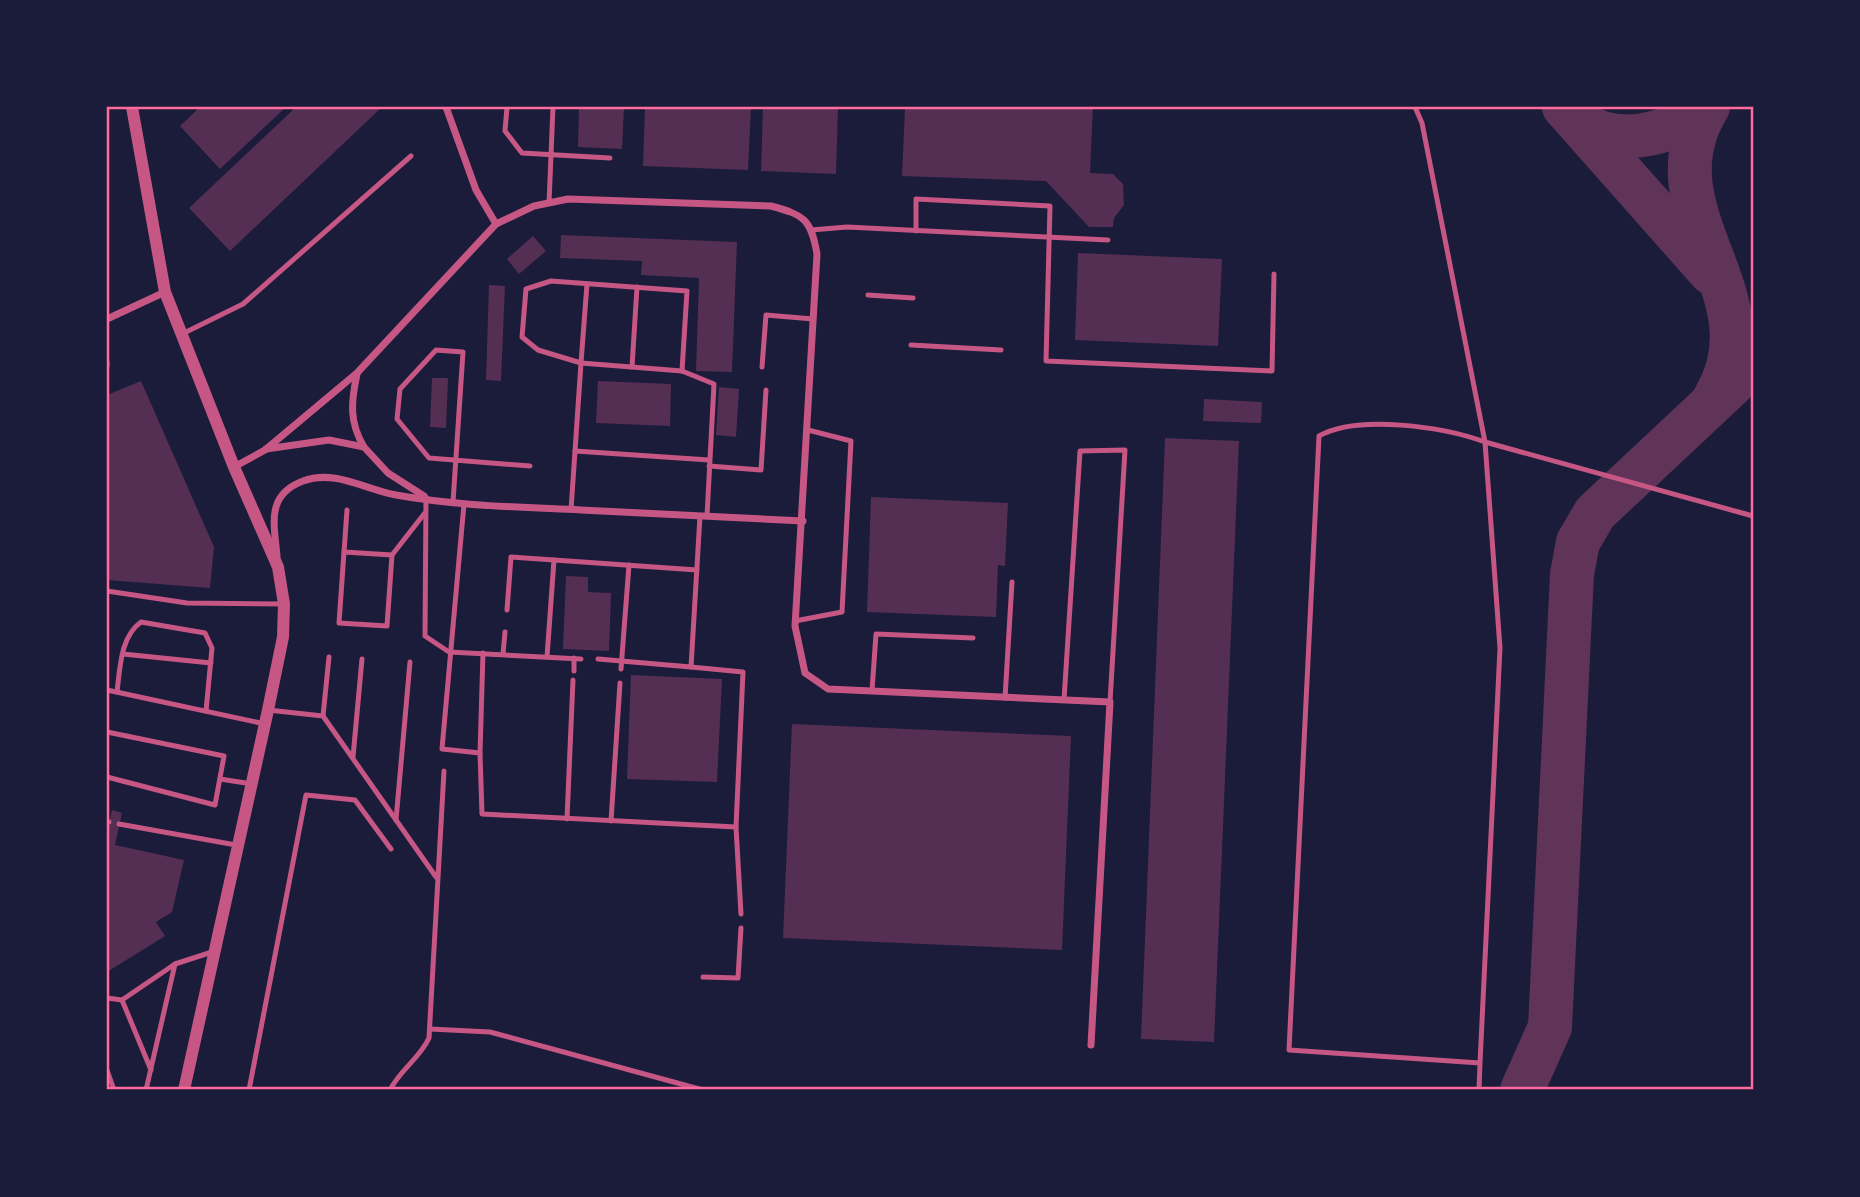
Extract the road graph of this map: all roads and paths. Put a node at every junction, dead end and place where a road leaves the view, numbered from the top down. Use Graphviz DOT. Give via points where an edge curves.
graph roads {
  1 [pos="132,107"];
  2 [pos="446,107"];
  3 [pos="507,107"];
  4 [pos="553,107"];
  5 [pos="1415,107"];
  6 [pos="550,154"];
  7 [pos="411,156"];
  8 [pos="610,158"];
  9 [pos="548,203"];
  10 [pos="496,224"];
  11 [pos="811,230"];
  12 [pos="916,230"];
  13 [pos="1050,237"];
  14 [pos="1108,240"];
  15 [pos="1274,274"];
  16 [pos="587,284"];
  17 [pos="637,287"];
  18 [pos="165,292"];
  19 [pos="868,295"];
  20 [pos="913,298"];
  21 [pos="107,318"];
  22 [pos="813,319"];
  23 [pos="182,334"];
  24 [pos="911,345"];
  25 [pos="1001,350"];
  26 [pos="581,363"];
  27 [pos="632,367"];
  28 [pos="762,367"];
  29 [pos="682,371"];
  30 [pos="357,373"];
  31 [pos="766,390"];
  32 [pos="808,430"];
  33 [pos="1485,442"];
  34 [pos="364,447"];
  35 [pos="265,450"];
  36 [pos="575,451"];
  37 [pos="456,461"];
  38 [pos="709,463"];
  39 [pos="530,466"];
  40 [pos="234,467"];
  41 [pos="426,497"];
  42 [pos="453,502"];
  43 [pos="464,504"];
  44 [pos="347,510"];
  45 [pos="571,510"];
  46 [pos="425,513"];
  47 [pos="703,516"];
  48 [pos="1753,516"];
  49 [pos="803,521"];
  50 [pos="344,552"];
  51 [pos="392,555"];
  52 [pos="554,560"];
  53 [pos="629,565"];
  54 [pos="278,567"];
  55 [pos="697,570"];
  56 [pos="1012,582"];
  57 [pos="107,591"];
  58 [pos="284,604"];
  59 [pos="507,610"];
  60 [pos="795,621"];
  61 [pos="505,632"];
  62 [pos="973,638"];
  63 [pos="449,652"];
  64 [pos="483,653"];
  65 [pos="123,654"];
  66 [pos="503,654"];
  67 [pos="329,657"];
  68 [pos="547,657"];
  69 [pos="362,659"];
  70 [pos="598,659"];
  71 [pos="622,661"];
  72 [pos="410,662"];
  73 [pos="211,663"];
  74 [pos="691,667"];
  75 [pos="621,670"];
  76 [pos="574,671"];
  77 [pos="573,680"];
  78 [pos="620,683"];
  79 [pos="107,690"];
  80 [pos="872,691"];
  81 [pos="117,692"];
  82 [pos="1005,698"];
  83 [pos="1064,700"];
  84 [pos="1110,702"];
  85 [pos="268,710"];
  86 [pos="206,711"];
  87 [pos="323,716"];
  88 [pos="265,724"];
  89 [pos="107,732"];
  90 [pos="480,753"];
  91 [pos="353,758"];
  92 [pos="444,771"];
  93 [pos="107,777"];
  94 [pos="220,779"];
  95 [pos="252,784"];
  96 [pos="567,819"];
  97 [pos="396,820"];
  98 [pos="611,821"];
  99 [pos="119,824"];
  100 [pos="736,827"];
  101 [pos="239,846"];
  102 [pos="391,849"];
  103 [pos="436,877"];
  104 [pos="741,914"];
  105 [pos="741,929"];
  106 [pos="217,951"];
  107 [pos="175,964"];
  108 [pos="703,977"];
  109 [pos="107,998"];
  110 [pos="122,1000"];
  111 [pos="430,1029"];
  112 [pos="1091,1045"];
  113 [pos="1480,1063"];
  114 [pos="107,1070"];
  115 [pos="151,1070"];
  116 [pos="114,1090"];
  117 [pos="146,1090"];
  118 [pos="184,1090"];
  119 [pos="249,1090"];
  120 [pos="390,1090"];
  121 [pos="703,1090"];
  122 [pos="1479,1090"];
  1 -- 18 [label="street"];
  2 -- 10 [label="street" via="476,190"];
  3 -- 6 [label="lane" via="505,131 522,153"];
  4 -- 6 [label="lane"];
  5 -- 33 [label="lane" via="1422,123"];
  6 -- 8 [label="lane"];
  6 -- 9 [label="lane"];
  7 -- 23 [label="lane" via="243,304"];
  9 -- 10 [label="street"];
  9 -- 11 [label="street" via="568,199 771,206 796,213 807,220"];
  10 -- 30 [label="street"];
  11 -- 12 [label="lane"];
  11 -- 22 [label="street" via="817,254"];
  12 -- 13 [label="lane"];
  12 -- 13 [label="lane" via="916,200 1050,206"];
  13 -- 14 [label="lane"];
  13 -- 15 [label="lane" via="1046,361 1272,371"];
  16 -- 17 [label="lane"];
  16 -- 26 [label="lane"];
  16 -- 26 [label="lane" via="551,281 526,289 522,337 538,350"];
  17 -- 27 [label="lane"];
  17 -- 29 [label="lane" via="687,291"];
  18 -- 21 [label="street"];
  18 -- 23 [label="street"];
  19 -- 20 [label="lane"];
  22 -- 28 [label="lane" via="766,315"];
  22 -- 32 [label="street"];
  23 -- 40 [label="street"];
  24 -- 25 [label="lane"];
  26 -- 27 [label="lane"];
  26 -- 36 [label="lane"];
  27 -- 29 [label="lane"];
  29 -- 38 [label="lane" via="714,384"];
  30 -- 34 [label="street" via="351,415"];
  30 -- 35 [label="street"];
  31 -- 38 [label="lane" via="761,470"];
  32 -- 49 [label="street"];
  32 -- 60 [label="lane" via="851,441 842,612"];
  33 -- 48 [label="lane"];
  33 -- 113 [label="lane" via="1500,648"];
  33 -- 113 [label="lane" via="1441,428 1355,425 1334,427 1319,436 1289,1050"];
  34 -- 35 [label="street" via="329,440"];
  34 -- 41 [label="street" via="388,473"];
  35 -- 40 [label="street"];
  36 -- 38 [label="lane"];
  36 -- 45 [label="lane"];
  37 -- 37 [label="lane" via="463,352 436,350 400,389 397,419 429,458"];
  37 -- 39 [label="lane"];
  37 -- 42 [label="lane"];
  38 -- 47 [label="lane"];
  40 -- 54 [label="street"];
  41 -- 42 [label="street"];
  41 -- 46 [label="lane"];
  41 -- 54 [label="street" via="395,495 342,479 305,480 278,499 274,517"];
  42 -- 43 [label="street"];
  43 -- 45 [label="street"];
  43 -- 63 [label="lane"];
  44 -- 50 [label="lane"];
  45 -- 47 [label="street"];
  46 -- 51 [label="lane"];
  46 -- 63 [label="lane" via="425,636"];
  47 -- 49 [label="street"];
  47 -- 55 [label="lane"];
  49 -- 60 [label="street"];
  50 -- 51 [label="lane"];
  50 -- 51 [label="lane" via="339,623 387,626"];
  52 -- 53 [label="lane"];
  52 -- 59 [label="lane" via="511,557"];
  52 -- 68 [label="lane"];
  53 -- 55 [label="lane"];
  53 -- 71 [label="lane"];
  54 -- 58 [label="street"];
  55 -- 74 [label="lane"];
  56 -- 82 [label="lane"];
  57 -- 58 [label="lane" via="187,603"];
  58 -- 85 [label="street" via="283,637"];
  60 -- 80 [label="street" via="805,673 828,689"];
  61 -- 66 [label="lane"];
  62 -- 80 [label="lane" via="876,634"];
  63 -- 64 [label="lane"];
  63 -- 90 [label="lane" via="442,749"];
  64 -- 66 [label="lane"];
  64 -- 90 [label="lane"];
  65 -- 73 [label="lane"];
  65 -- 73 [label="lane" via="130,630 141,622 205,633 212,648"];
  65 -- 81 [label="lane"];
  66 -- 68 [label="lane"];
  67 -- 87 [label="lane"];
  68 -- 76 [label="lane" via="578,658"];
  69 -- 91 [label="lane"];
  70 -- 71 [label="lane"];
  71 -- 74 [label="lane"];
  71 -- 75 [label="lane"];
  72 -- 97 [label="lane"];
  73 -- 86 [label="lane"];
  74 -- 100 [label="lane" via="743,672"];
  77 -- 96 [label="lane"];
  78 -- 98 [label="lane"];
  79 -- 81 [label="lane"];
  80 -- 82 [label="street"];
  81 -- 86 [label="lane"];
  82 -- 83 [label="street"];
  83 -- 84 [label="street"];
  83 -- 84 [label="lane" via="1080,450 1125,450"];
  84 -- 112 [label="street"];
  85 -- 87 [label="lane"];
  85 -- 88 [label="street"];
  86 -- 88 [label="lane"];
  87 -- 91 [label="lane"];
  88 -- 95 [label="street"];
  89 -- 94 [label="lane" via="224,756"];
  90 -- 96 [label="lane" via="482,814"];
  91 -- 97 [label="lane"];
  92 -- 103 [label="lane"];
  93 -- 94 [label="lane" via="215,805"];
  94 -- 95 [label="lane"];
  95 -- 101 [label="street"];
  96 -- 98 [label="lane"];
  97 -- 103 [label="lane"];
  98 -- 100 [label="lane"];
  99 -- 101 [label="lane"];
  100 -- 104 [label="lane"];
  101 -- 106 [label="street"];
  102 -- 119 [label="lane" via="355,800 306,795"];
  103 -- 111 [label="lane"];
  105 -- 108 [label="lane" via="738,978"];
  106 -- 107 [label="lane"];
  106 -- 118 [label="street"];
  107 -- 110 [label="lane"];
  107 -- 115 [label="lane"];
  109 -- 110 [label="lane"];
  110 -- 115 [label="lane"];
  111 -- 120 [label="lane" via="424,1051"];
  111 -- 121 [label="lane" via="490,1032"];
  113 -- 122 [label="lane"];
  114 -- 116 [label="lane"];
  115 -- 117 [label="lane"];
}
